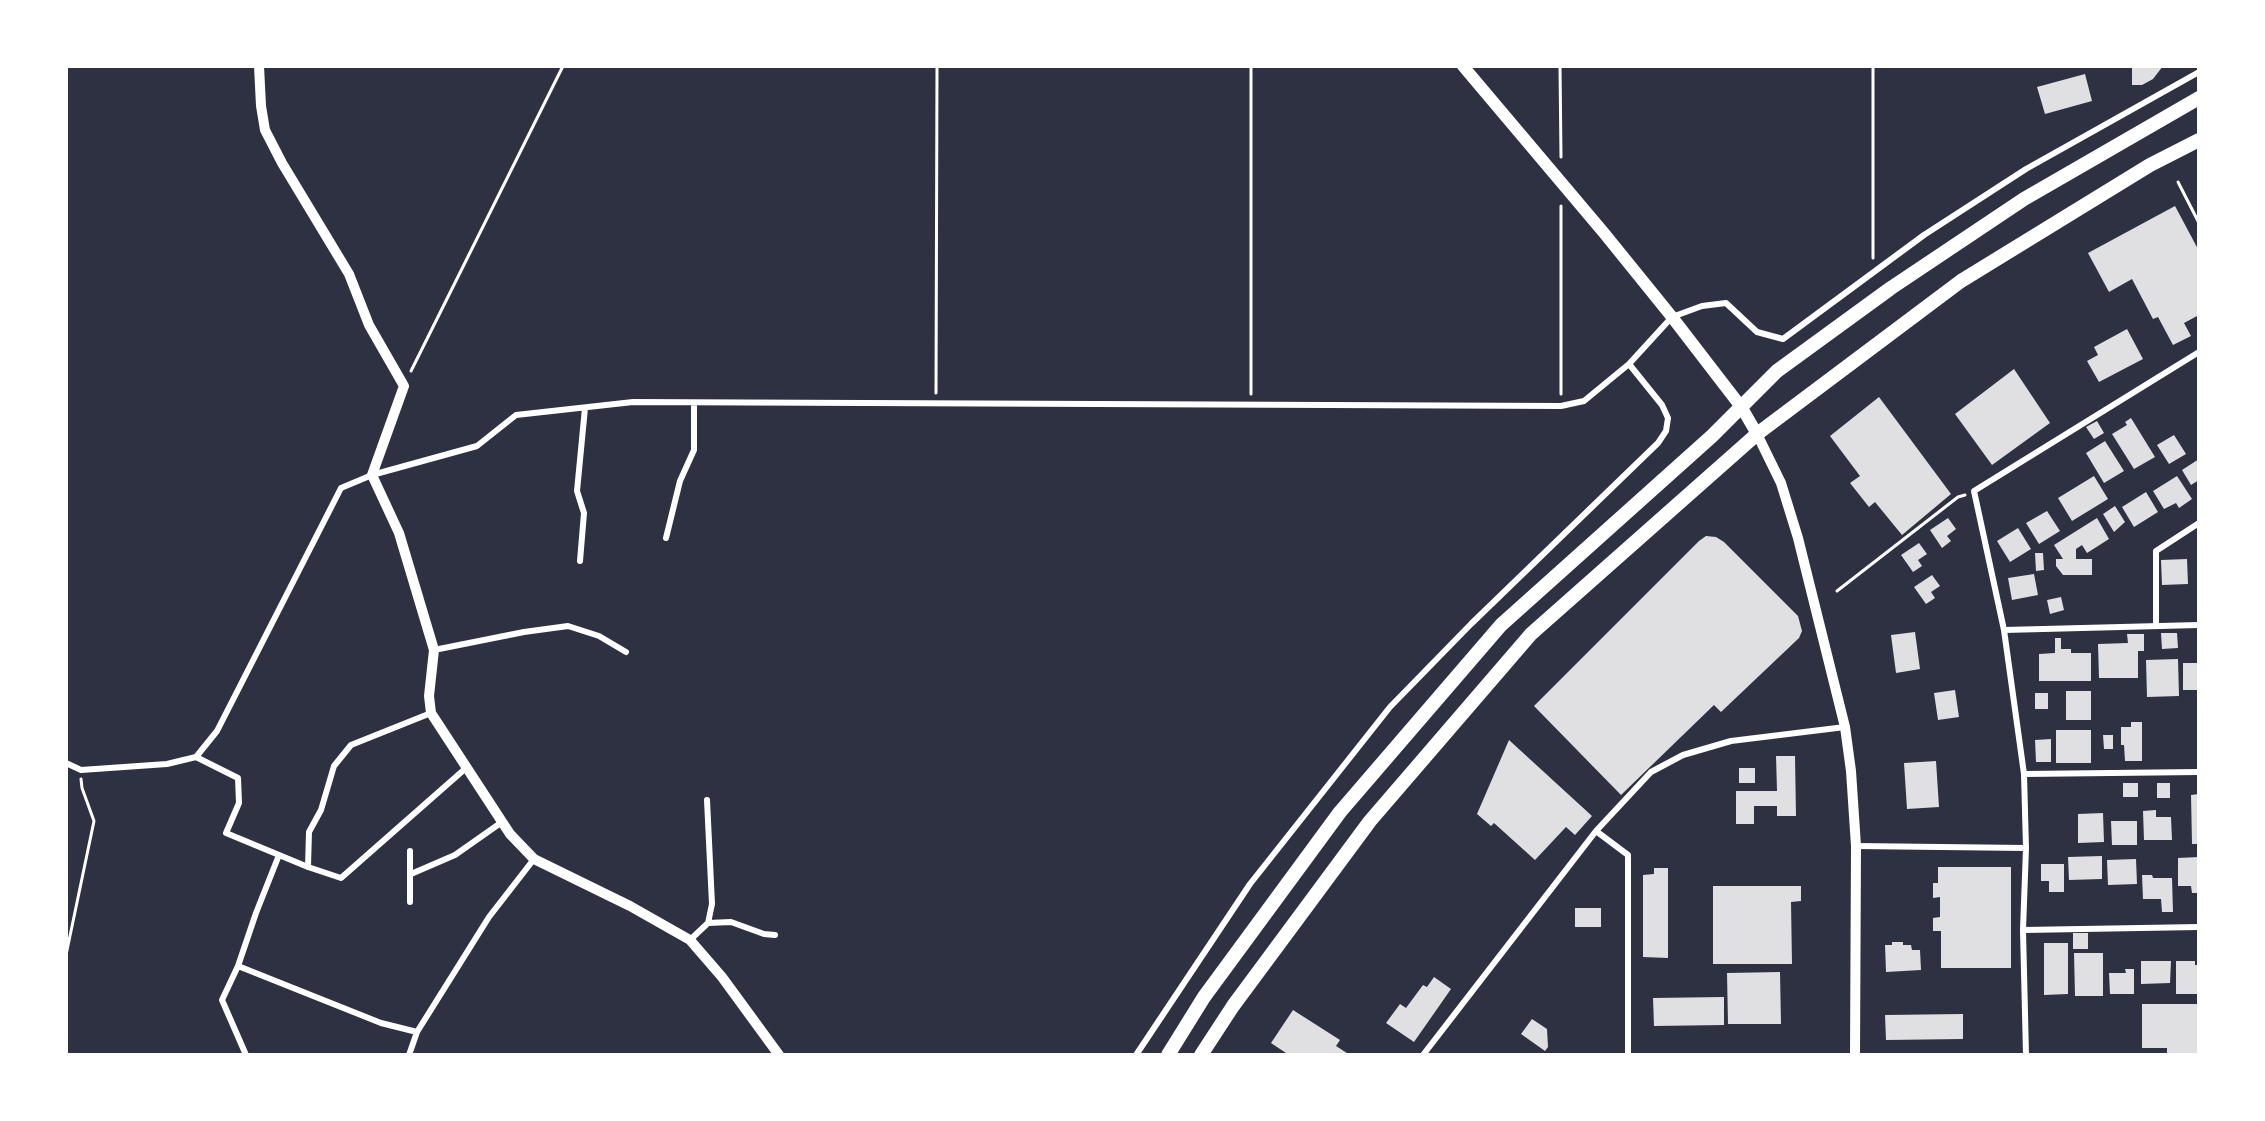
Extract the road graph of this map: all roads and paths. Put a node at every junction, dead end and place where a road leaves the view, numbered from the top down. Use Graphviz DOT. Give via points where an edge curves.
graph roads {
  1 [pos="260,66"];
  2 [pos="563,66"];
  3 [pos="937,66"];
  4 [pos="1251,66"];
  5 [pos="1463,66"];
  6 [pos="1560,66"];
  7 [pos="1873,66"];
  8 [pos="2199,72"];
  9 [pos="2199,98"];
  10 [pos="2199,140"];
  11 [pos="1561,182"];
  12 [pos="2178,182"];
  13 [pos="2199,223"];
  14 [pos="1873,272"];
  15 [pos="1672,317"];
  16 [pos="2199,352"];
  17 [pos="1629,364"];
  18 [pos="404,386"];
  19 [pos="694,403"];
  20 [pos="936,403"];
  21 [pos="1251,405"];
  22 [pos="1561,406"];
  23 [pos="585,408"];
  24 [pos="1742,408"];
  25 [pos="1757,434"];
  26 [pos="372,475"];
  27 [pos="1974,491"];
  28 [pos="2199,523"];
  29 [pos="666,538"];
  30 [pos="580,561"];
  31 [pos="1837,591"];
  32 [pos="2156,624"];
  33 [pos="2199,625"];
  34 [pos="2004,630"];
  35 [pos="434,650"];
  36 [pos="626,652"];
  37 [pos="431,713"];
  38 [pos="1845,727"];
  39 [pos="196,757"];
  40 [pos="66,763"];
  41 [pos="466,768"];
  42 [pos="81,770"];
  43 [pos="2199,772"];
  44 [pos="2024,774"];
  45 [pos="707,800"];
  46 [pos="502,822"];
  47 [pos="1596,831"];
  48 [pos="1856,846"];
  49 [pos="2026,848"];
  50 [pos="410,851"];
  51 [pos="279,855"];
  52 [pos="534,859"];
  53 [pos="308,867"];
  54 [pos="411,874"];
  55 [pos="410,902"];
  56 [pos="708,923"];
  57 [pos="2199,927"];
  58 [pos="2023,930"];
  59 [pos="776,935"];
  60 [pos="690,939"];
  61 [pos="66,955"];
  62 [pos="238,966"];
  63 [pos="417,1032"];
  64 [pos="246,1055"];
  65 [pos="409,1055"];
  66 [pos="779,1055"];
  67 [pos="1136,1055"];
  68 [pos="1168,1055"];
  69 [pos="1201,1055"];
  70 [pos="1424,1055"];
  71 [pos="1628,1055"];
  72 [pos="1855,1055"];
  73 [pos="2025,1055"];
  1 -- 18 [label="street" via="265,129 349,274 369,326"];
  2 -- 18 [label="path"];
  3 -- 20 [label="path"];
  4 -- 21 [label="path"];
  5 -- 11 [label="main road"];
  6 -- 11 [label="path"];
  7 -- 14 [label="path"];
  8 -- 14 [label="street" via="2026,169"];
  9 -- 24 [label="highway" via="2024,199 1891,288 1777,371"];
  10 -- 25 [label="highway" via="1961,281"];
  11 -- 15 [label="main road"];
  11 -- 22 [label="path"];
  12 -- 13 [label="path"];
  14 -- 15 [label="street" via="1783,339 1757,332 1726,303 1701,306"];
  15 -- 17 [label="street"];
  15 -- 24 [label="main road"];
  16 -- 27 [label="street"];
  17 -- 22 [label="street" via="1584,401"];
  17 -- 67 [label="street" via="1668,418 1658,443 1390,707 1250,885"];
  18 -- 26 [label="street"];
  19 -- 20 [label="street"];
  19 -- 23 [label="street" via="633,402"];
  19 -- 29 [label="street" via="694,450 680,480"];
  20 -- 21 [label="street"];
  21 -- 22 [label="street"];
  23 -- 26 [label="street" via="516,415 477,446"];
  23 -- 30 [label="street" via="577,491 584,513"];
  24 -- 25 [label="main road"];
  24 -- 68 [label="highway" via="1501,625 1340,812 1204,997"];
  25 -- 38 [label="street" via="1781,483 1798,537"];
  25 -- 69 [label="highway" via="1531,634 1370,821"];
  26 -- 35 [label="street" via="399,533"];
  26 -- 39 [label="street" via="341,488 217,731"];
  27 -- 31 [label="path" via="1958,497"];
  27 -- 34 [label="street"];
  28 -- 32 [label="street" via="2156,551"];
  32 -- 33 [label="street"];
  32 -- 34 [label="street"];
  34 -- 44 [label="street"];
  35 -- 36 [label="street" via="568,626 599,636"];
  35 -- 37 [label="street"];
  37 -- 41 [label="street"];
  37 -- 53 [label="street" via="351,745 334,766 321,810 309,831"];
  38 -- 47 [label="street" via="1731,741 1683,755 1651,772"];
  38 -- 48 [label="street"];
  39 -- 42 [label="street" via="167,764"];
  39 -- 51 [label="street" via="237,778 239,803 226,833"];
  40 -- 42 [label="street"];
  41 -- 46 [label="street"];
  41 -- 53 [label="street" via="341,878"];
  42 -- 61 [label="path" via="82,788 94,821"];
  43 -- 44 [label="street"];
  44 -- 49 [label="street"];
  45 -- 56 [label="street" via="712,904"];
  46 -- 52 [label="street"];
  46 -- 54 [label="street" via="454,855"];
  47 -- 70 [label="street"];
  47 -- 71 [label="street" via="1628,855"];
  48 -- 49 [label="street"];
  48 -- 72 [label="street"];
  49 -- 58 [label="street"];
  50 -- 54 [label="street"];
  51 -- 53 [label="street"];
  51 -- 62 [label="street"];
  52 -- 60 [label="street"];
  52 -- 63 [label="street" via="489,917"];
  54 -- 55 [label="street"];
  56 -- 59 [label="street" via="731,922"];
  56 -- 60 [label="street"];
  57 -- 58 [label="street"];
  58 -- 73 [label="street"];
  60 -- 66 [label="street"];
  62 -- 63 [label="street" via="381,1023"];
  62 -- 64 [label="street" via="222,1000"];
  63 -- 65 [label="street"];
}
